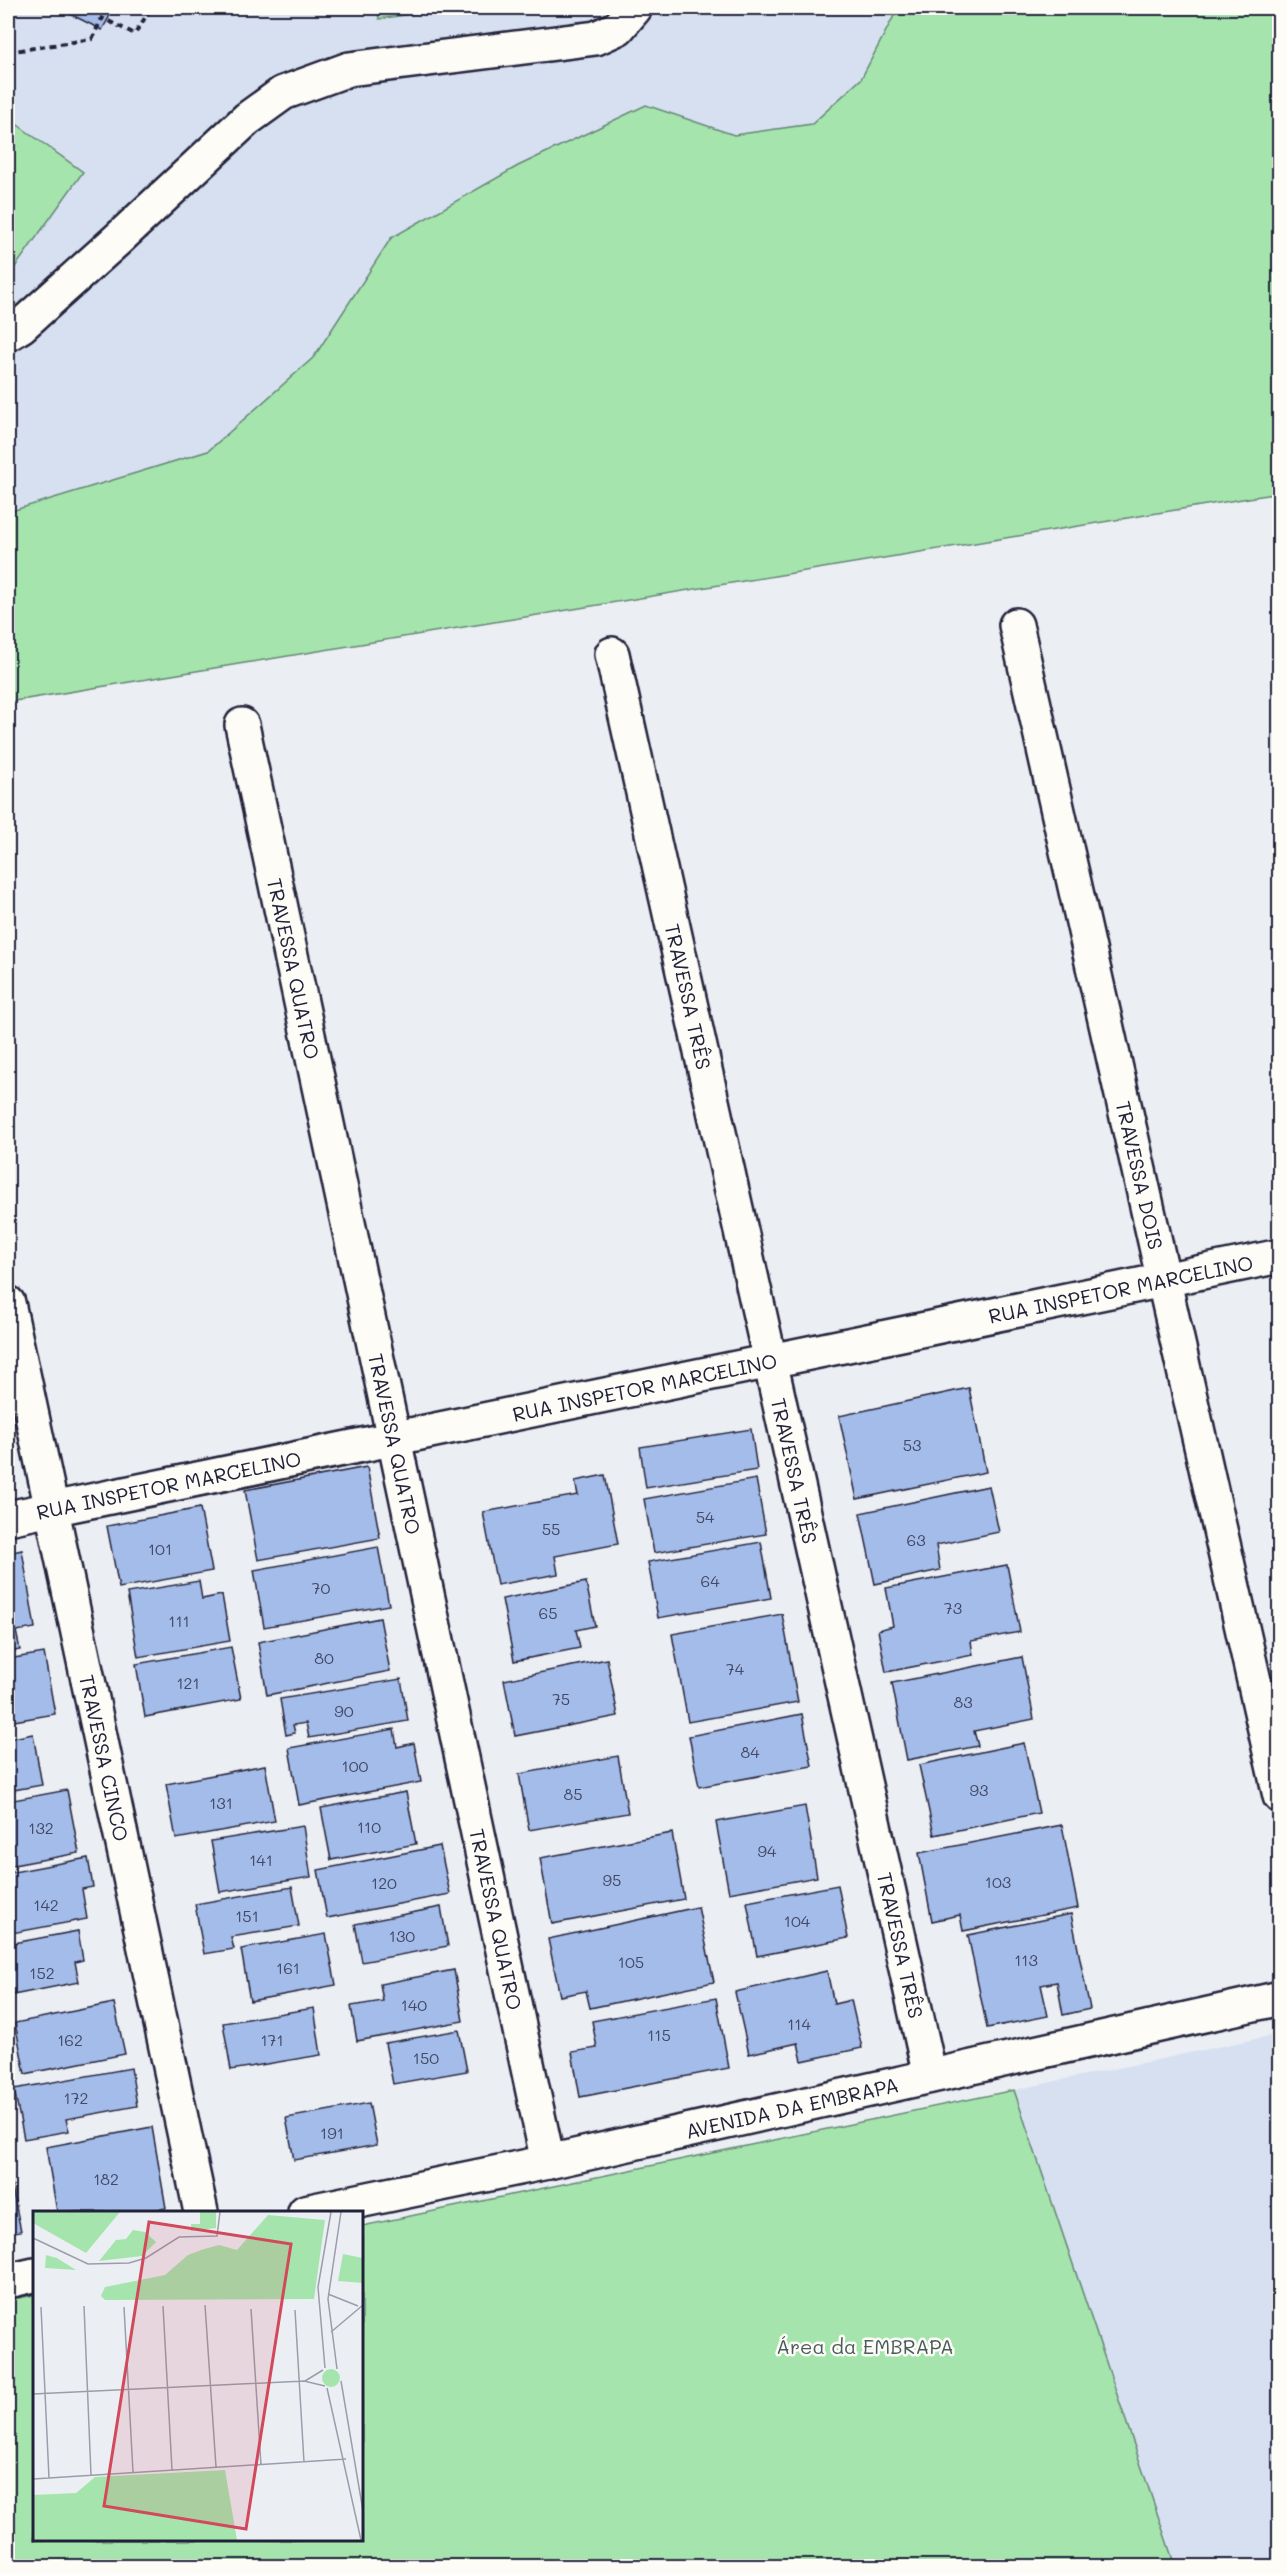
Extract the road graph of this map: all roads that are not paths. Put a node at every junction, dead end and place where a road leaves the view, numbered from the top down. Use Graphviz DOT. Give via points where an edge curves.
graph roads {
  1 [pos="635,8"];
  2 [pos="8,334"];
  3 [pos="1016,625"];
  4 [pos="612,654"];
  5 [pos="242,725"];
  6 [pos="1280,1256"];
  7 [pos="1163,1280"];
  8 [pos="8,1303"];
  9 [pos="770,1361"];
  10 [pos="394,1438"];
  11 [pos="52,1509"];
  12 [pos="8,1518"];
  13 [pos="1280,1797"];
  14 [pos="1280,1998"];
  15 [pos="930,2076"];
  16 [pos="548,2162"];
  17 [pos="201,2211"];
  18 [pos="310,2211"];
  19 [pos="33,2275"];
  20 [pos="8,2281"];
  1 -- 2 [label="street" via="618,28 596,38 349,69 283,93 247,119 117,240"];
  3 -- 7 [label="street, TRAVESSA DOIS"];
  4 -- 9 [label="street, TRAVESSA TRÊS"];
  5 -- 10 [label="street, TRAVESSA QUATRO"];
  6 -- 7 [label="street, RUA INSPETOR MARCELINO"];
  7 -- 9 [label="street, RUA INSPETOR MARCELINO"];
  7 -- 13 [label="street, TRAVESSA DOIS"];
  8 -- 11 [label="street, TRAVESSA CINCO"];
  9 -- 10 [label="street, RUA INSPETOR MARCELINO"];
  9 -- 15 [label="street, TRAVESSA TRÊS"];
  10 -- 11 [label="street, RUA INSPETOR MARCELINO"];
  10 -- 16 [label="street, TRAVESSA QUATRO"];
  11 -- 12 [label="street, RUA INSPETOR MARCELINO"];
  11 -- 17 [label="street, TRAVESSA CINCO"];
  14 -- 15 [label="street, AVENIDA DA EMBRAPA"];
  15 -- 16 [label="street, AVENIDA DA EMBRAPA"];
  16 -- 18 [label="street, AVENIDA DA EMBRAPA"];
  19 -- 20 [label="street"];
}
